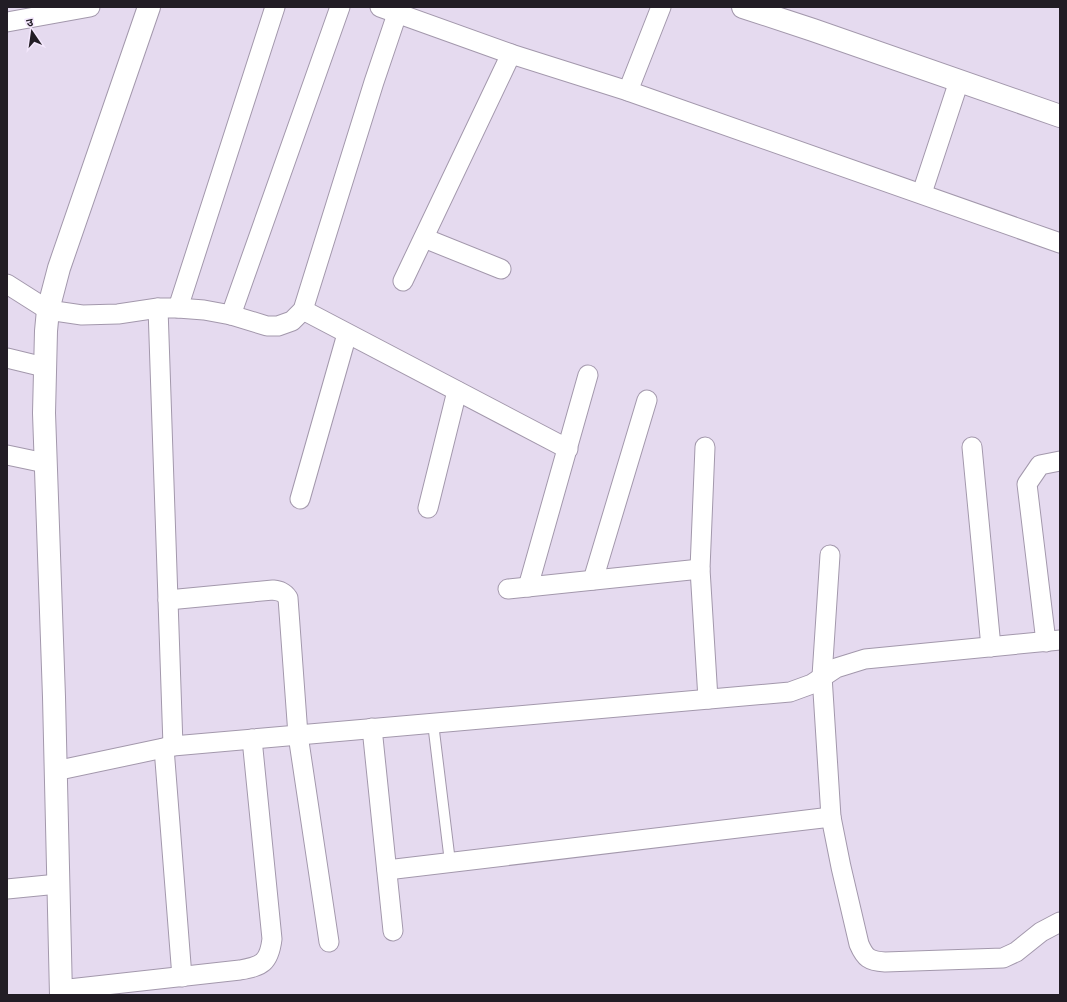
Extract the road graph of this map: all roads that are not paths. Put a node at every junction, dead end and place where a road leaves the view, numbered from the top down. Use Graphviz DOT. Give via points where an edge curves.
graph roads {
  1 [pos="90,7"];
  2 [pos="150,7"];
  3 [pos="275,7"];
  4 [pos="340,7"];
  5 [pos="380,7"];
  6 [pos="661,7"];
  7 [pos="743,7"];
  8 [pos="409,13"];
  9 [pos="7,22"];
  10 [pos="511,54"];
  11 [pos="959,81"];
  12 [pos="628,91"];
  13 [pos="1060,116"];
  14 [pos="922,193"];
  15 [pos="424,238"];
  16 [pos="1060,243"];
  17 [pos="501,269"];
  18 [pos="403,281"];
  19 [pos="7,284"];
  20 [pos="158,308"];
  21 [pos="178,308"];
  22 [pos="48,310"];
  23 [pos="303,310"];
  24 [pos="231,315"];
  25 [pos="347,334"];
  26 [pos="7,358"];
  27 [pos="44,367"];
  28 [pos="588,375"];
  29 [pos="457,391"];
  30 [pos="647,400"];
  31 [pos="706,447"];
  32 [pos="972,447"];
  33 [pos="568,449"];
  34 [pos="7,454"];
  35 [pos="1060,461"];
  36 [pos="45,463"];
  37 [pos="300,499"];
  38 [pos="428,508"];
  39 [pos="830,555"];
  40 [pos="700,569"];
  41 [pos="593,580"];
  42 [pos="528,587"];
  43 [pos="508,589"];
  44 [pos="168,600"];
  45 [pos="1053,641"];
  46 [pos="991,647"];
  47 [pos="822,676"];
  48 [pos="708,699"];
  49 [pos="433,723"];
  50 [pos="372,728"];
  51 [pos="298,735"];
  52 [pos="252,739"];
  53 [pos="169,747"];
  54 [pos="56,771"];
  55 [pos="831,817"];
  56 [pos="450,862"];
  57 [pos="386,870"];
  58 [pos="58,884"];
  59 [pos="7,889"];
  60 [pos="1060,922"];
  61 [pos="393,931"];
  62 [pos="329,942"];
  63 [pos="182,977"];
  64 [pos="70,990"];
  1 -- 9 [label="street"];
  2 -- 22 [label="street" via="59,268"];
  3 -- 21 [label="street"];
  4 -- 24 [label="street"];
  5 -- 8 [label="street"];
  6 -- 12 [label="street"];
  7 -- 11 [label="street"];
  8 -- 10 [label="street"];
  8 -- 23 [label="street" via="374,82"];
  10 -- 12 [label="street"];
  10 -- 15 [label="street"];
  11 -- 13 [label="street"];
  11 -- 14 [label="street"];
  12 -- 14 [label="street"];
  14 -- 16 [label="street"];
  15 -- 17 [label="street"];
  15 -- 18 [label="street"];
  19 -- 22 [label="street"];
  20 -- 21 [label="street"];
  20 -- 22 [label="street" via="118,314 82,315"];
  20 -- 44 [label="street"];
  21 -- 24 [label="street"];
  22 -- 27 [label="street"];
  23 -- 24 [label="street" via="292,321 278,326 267,326"];
  23 -- 25 [label="street"];
  25 -- 29 [label="street"];
  25 -- 37 [label="street"];
  26 -- 27 [label="street"];
  27 -- 36 [label="street"];
  28 -- 33 [label="street"];
  29 -- 33 [label="street"];
  29 -- 38 [label="street"];
  30 -- 41 [label="street"];
  31 -- 40 [label="street"];
  32 -- 46 [label="street"];
  33 -- 42 [label="street"];
  34 -- 36 [label="street"];
  35 -- 45 [label="street" via="1040,465 1027,484"];
  36 -- 54 [label="street"];
  39 -- 47 [label="street"];
  40 -- 41 [label="street"];
  40 -- 48 [label="street"];
  41 -- 42 [label="street"];
  42 -- 43 [label="street"];
  44 -- 51 [label="street" via="273,590 285,594 288,598"];
  44 -- 53 [label="street"];
  45 -- 46 [label="street"];
  46 -- 47 [label="street" via="865,659 836,668"];
  47 -- 48 [label="street" via="812,684 790,692"];
  47 -- 55 [label="street"];
  48 -- 49 [label="street"];
  49 -- 50 [label="street"];
  49 -- 56 [label="lane"];
  50 -- 51 [label="street"];
  50 -- 57 [label="street"];
  51 -- 52 [label="street"];
  51 -- 62 [label="street"];
  52 -- 53 [label="street"];
  52 -- 63 [label="street" via="271,951 262,964 253,968"];
  53 -- 54 [label="street"];
  53 -- 63 [label="street"];
  54 -- 58 [label="street"];
  55 -- 56 [label="street"];
  55 -- 60 [label="street" via="859,944 871,960 885,962 1003,958"];
  56 -- 57 [label="street"];
  57 -- 61 [label="street"];
  58 -- 59 [label="street"];
  58 -- 64 [label="street"];
  63 -- 64 [label="street"];
}
